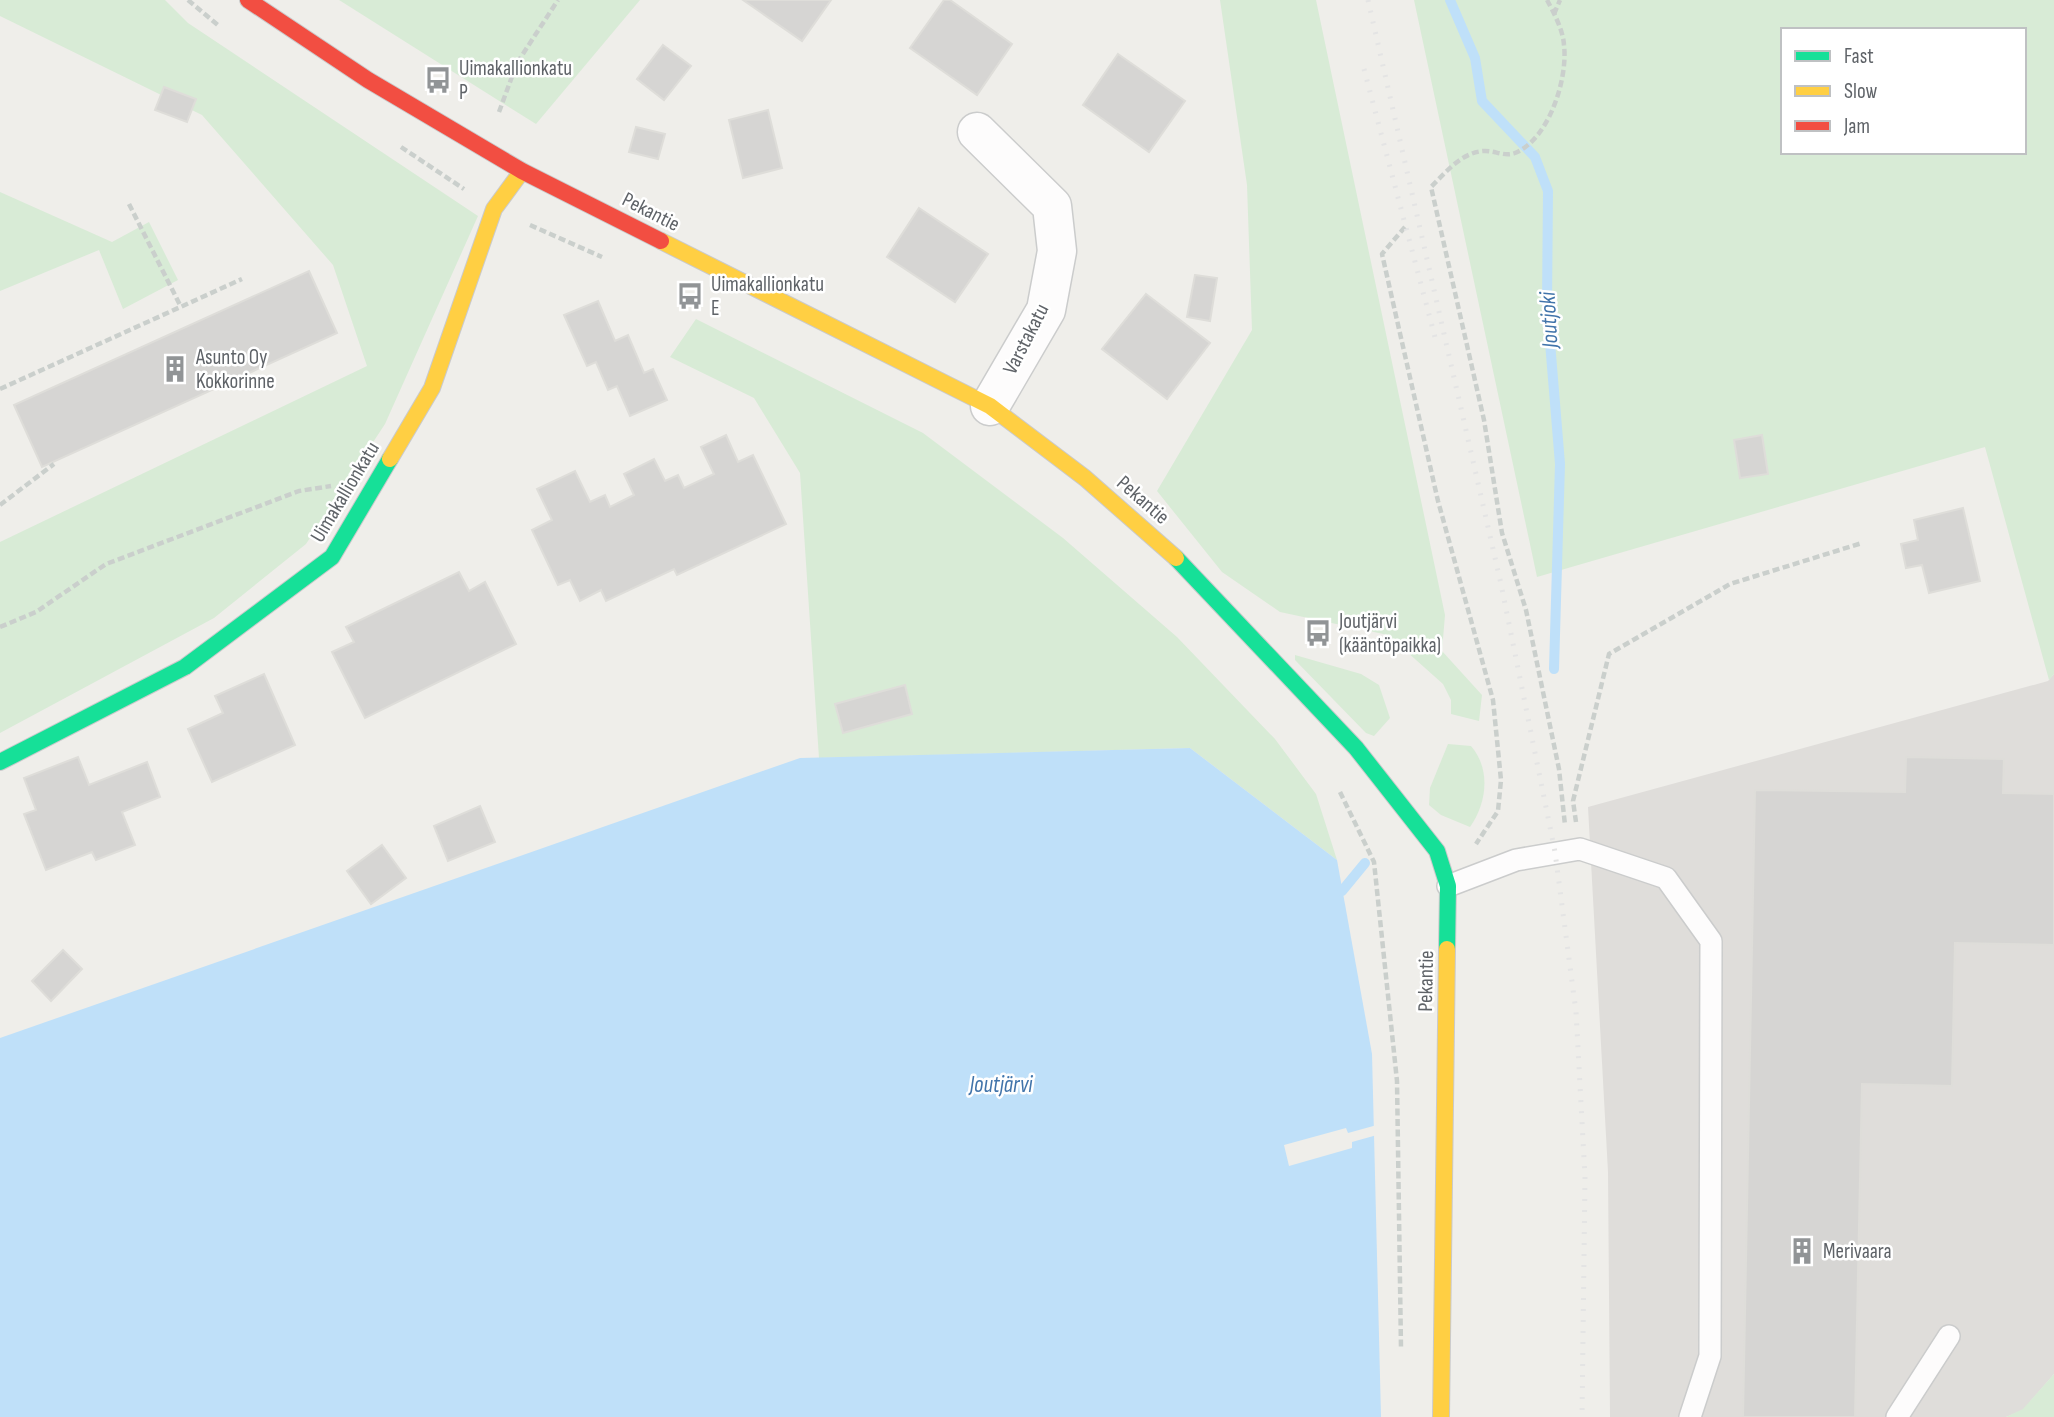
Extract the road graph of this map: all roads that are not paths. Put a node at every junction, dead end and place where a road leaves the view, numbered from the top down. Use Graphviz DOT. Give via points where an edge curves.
graph roads {
  1 [pos="248,0"];
  2 [pos="977,132"];
  3 [pos="522,171"];
  4 [pos="990,406"];
  5 [pos="0,762"];
  6 [pos="1448,886"];
  7 [pos="1949,1336"];
  8 [pos="1441,1417"];
  9 [pos="1690,1417"];
  10 [pos="1897,1417"];
  1 -- 3 [label="street, Pekantie" via="368,80"];
  2 -- 4 [label="street, Varstakatu" via="1052,206 1057,251 1046,310"];
  3 -- 4 [label="street, Pekantie"];
  3 -- 5 [label="street, Uimakallionkatu" via="494,209 432,388 332,557 185,667"];
  4 -- 6 [label="street, Pekantie" via="1085,478 1170,551 1356,748 1437,851"];
  6 -- 8 [label="street, Pekantie"];
  6 -- 9 [label="lane" via="1516,860 1574,850 1667,878 1711,941 1710,1356"];
  7 -- 10 [label="lane"];
}
